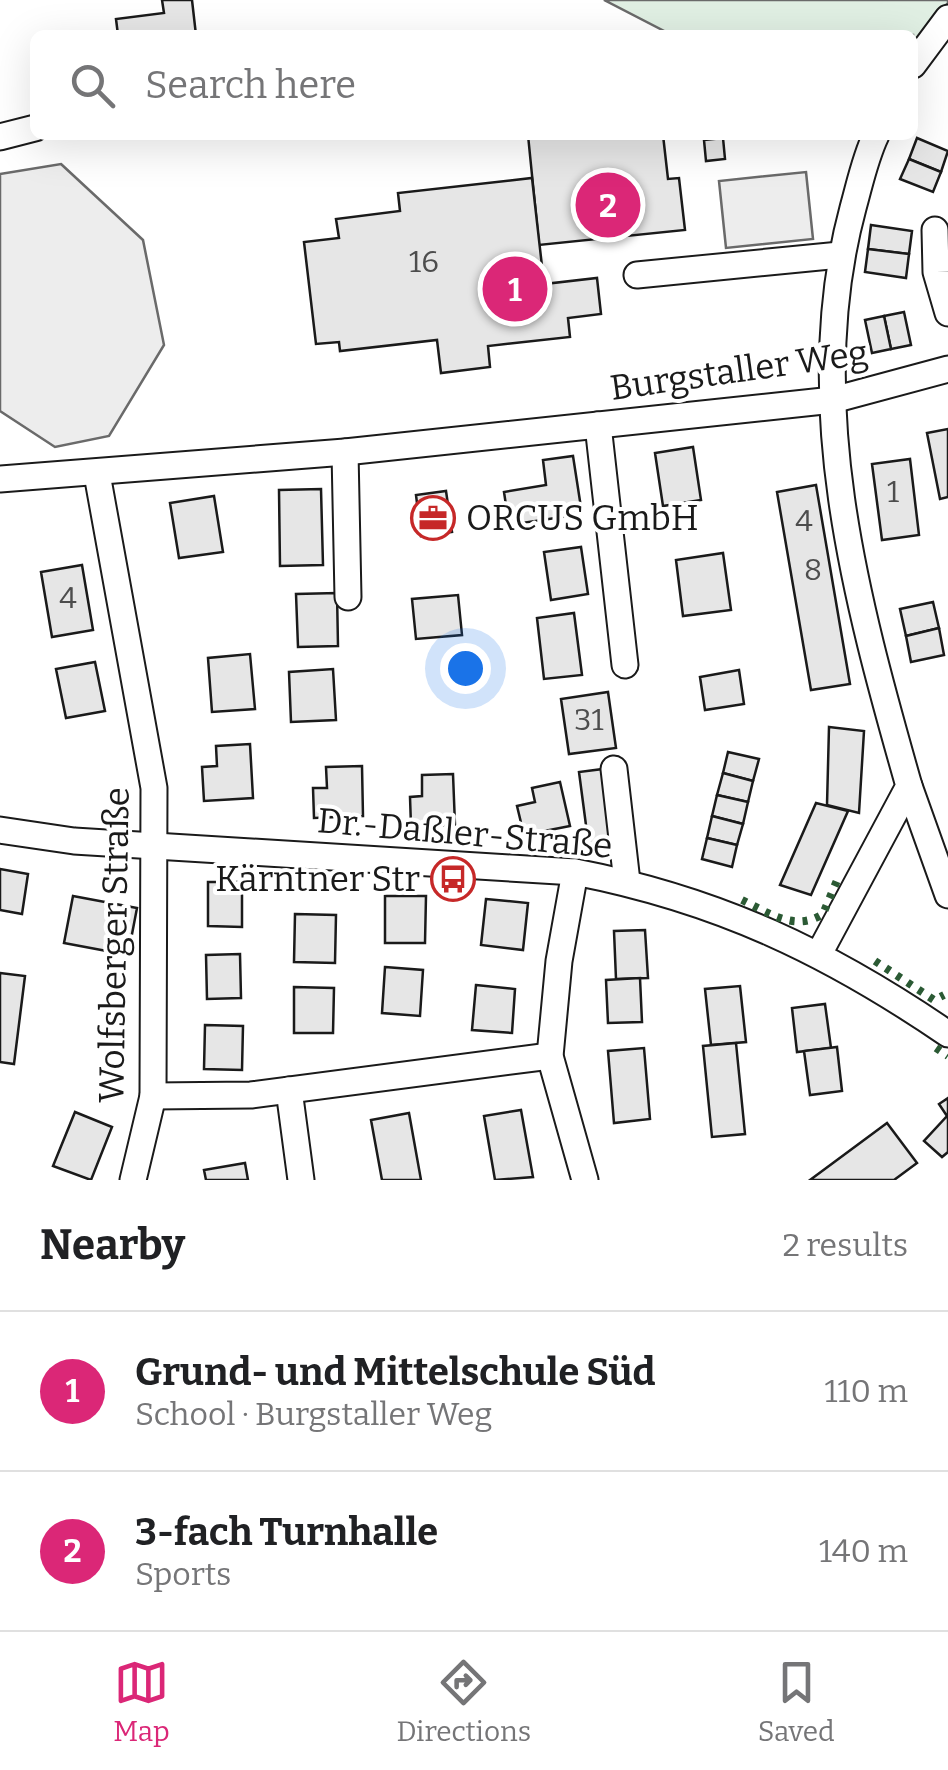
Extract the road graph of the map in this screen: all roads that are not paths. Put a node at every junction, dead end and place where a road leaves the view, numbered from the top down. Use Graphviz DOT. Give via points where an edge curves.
graph roads {
  1 [pos="948,18"];
  2 [pos="918,57"];
  3 [pos="30,129"];
  4 [pos="0,137"];
  5 [pos="874,140"];
  6 [pos="935,230"];
  7 [pos="840,255"];
  8 [pos="637,274"];
  9 [pos="948,313"];
  10 [pos="948,369"];
  11 [pos="834,400"];
  12 [pos="598,425"];
  13 [pos="345,452"];
  14 [pos="97,474"];
  15 [pos="0,479"];
  16 [pos="348,596"];
  17 [pos="625,664"];
  18 [pos="614,769"];
  19 [pos="910,786"];
  20 [pos="0,830"];
  21 [pos="156,845"];
  22 [pos="575,872"];
  23 [pos="626,882"];
  24 [pos="948,895"];
  25 [pos="820,952"];
  26 [pos="948,1034"];
  27 [pos="550,1056"];
  28 [pos="289,1090"];
  29 [pos="153,1096"];
  30 [pos="134,1180"];
  31 [pos="301,1180"];
  32 [pos="585,1180"];
  1 -- 2 [label="street"];
  3 -- 4 [label="street"];
  5 -- 7 [label="street"];
  6 -- 9 [label="street" via="936,272"];
  7 -- 8 [label="street"];
  7 -- 11 [label="street"];
  10 -- 11 [label="street, Burgstaller Weg"];
  11 -- 12 [label="street, Burgstaller Weg"];
  11 -- 19 [label="street" via="845,529 863,621"];
  12 -- 13 [label="street, Burgstaller Weg"];
  12 -- 17 [label="street, Burgstaller Weg"];
  13 -- 14 [label="street, Burgstaller Weg"];
  13 -- 16 [label="street"];
  14 -- 15 [label="street, Burgstaller Weg"];
  14 -- 21 [label="street, Wolfsberger Straße" via="154,788"];
  18 -- 23 [label="street"];
  19 -- 24 [label="street"];
  19 -- 25 [label="street"];
  20 -- 21 [label="street, Dr.-Daßler-Straße"];
  21 -- 22 [label="street, Dr.-Daßler-Straße"];
  21 -- 29 [label="street, Wolfsberger Straße"];
  22 -- 23 [label="street, Dr.-Daßler-Straße"];
  22 -- 27 [label="street"];
  23 -- 25 [label="street, Dr.-Daßler-Straße" via="705,904"];
  25 -- 26 [label="street, Dr.-Daßler-Straße"];
  27 -- 28 [label="street"];
  27 -- 32 [label="street"];
  28 -- 29 [label="street"];
  28 -- 31 [label="street"];
  29 -- 30 [label="street, Wolfsberger Straße"];
}
